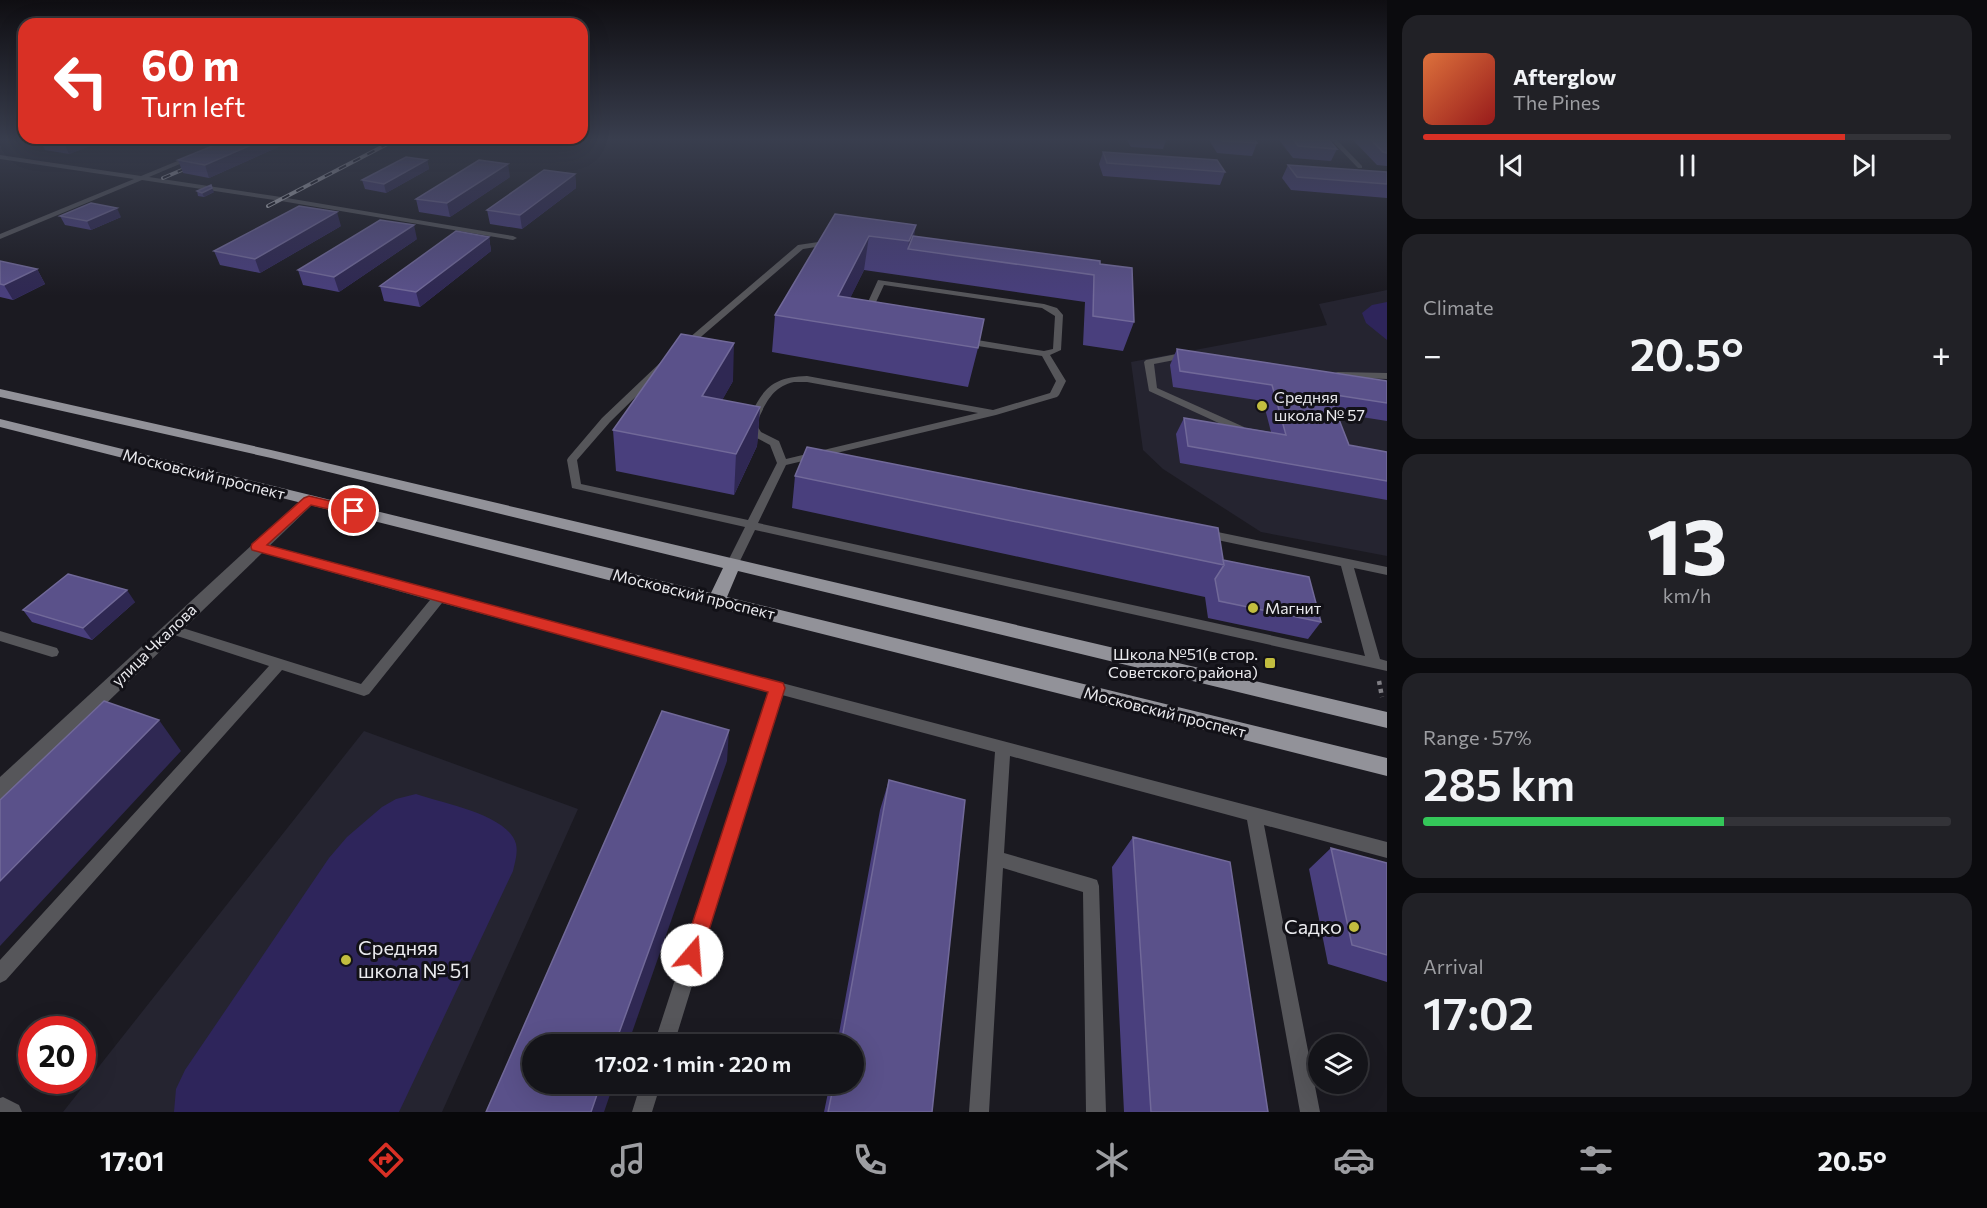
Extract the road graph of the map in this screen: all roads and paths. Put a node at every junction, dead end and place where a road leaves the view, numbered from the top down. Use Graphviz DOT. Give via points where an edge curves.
graph roads {
  1 [pos="107,192"];
  2 [pos="226,192"];
  3 [pos="0,237"];
  4 [pos="513,238"];
  5 [pos="840,242"];
  6 [pos="870,325"];
  7 [pos="952,339"];
  8 [pos="1045,354"];
  9 [pos="1195,354"];
  10 [pos="1323,373"];
  11 [pos="1387,376"];
  12 [pos="0,393"];
  13 [pos="993,413"];
  14 [pos="0,423"];
  15 [pos="1240,429"];
  16 [pos="782,463"];
  17 [pos="309,500"];
  18 [pos="751,526"];
  19 [pos="1186,530"];
  20 [pos="257,547"];
  21 [pos="1346,563"];
  22 [pos="732,565"];
  23 [pos="1387,571"];
  24 [pos="440,598"];
  25 [pos="717,600"];
  26 [pos="170,629"];
  27 [pos="0,636"];
  28 [pos="52,652"];
  29 [pos="280,663"];
  30 [pos="1381,664"];
  31 [pos="777,688"];
  32 [pos="1386,714"];
  33 [pos="1004,748"];
  34 [pos="1387,767"];
  35 [pos="0,791"];
  36 [pos="1254,814"];
  37 [pos="1387,849"];
  38 [pos="996,858"];
  39 [pos="0,974"];
  40 [pos="667,1034"];
  41 [pos="648,1094"];
  42 [pos="0,1111"];
  43 [pos="12,1112"];
  44 [pos="642,1112"];
  45 [pos="979,1112"];
  46 [pos="1096,1112"];
  47 [pos="1310,1112"];
  1 -- 3 [label="lane"];
  2 -- 4 [label="lane"];
  5 -- 18 [label="lane" via="801,247 660,368 606,420 572,460 576,486"];
  6 -- 8 [label="lane" via="864,318 883,278 1054,310 1059,315 1056,350"];
  7 -- 8 [label="lane"];
  8 -- 13 [label="lane" via="1061,381 1054,395"];
  9 -- 15 [label="lane" via="1149,362 1152,389"];
  10 -- 11 [label="lane"];
  12 -- 22 [label="main road, Московский проспект"];
  13 -- 16 [label="lane"];
  13 -- 16 [label="lane" via="807,379 781,381 769,388 751,424 757,434 775,443"];
  14 -- 17 [label="main road, Московский проспект"];
  16 -- 18 [label="lane"];
  17 -- 20 [label="street, улица Чкалова"];
  17 -- 25 [label="main road, Московский проспект"];
  18 -- 22 [label="lane"];
  18 -- 30 [label="lane"];
  19 -- 21 [label="lane"];
  20 -- 24 [label="lane"];
  20 -- 26 [label="street, улица Чкалова"];
  21 -- 23 [label="lane"];
  21 -- 30 [label="lane"];
  22 -- 25 [label="main road"];
  22 -- 32 [label="main road, Московский проспект"];
  24 -- 29 [label="lane" via="364,690"];
  24 -- 31 [label="lane"];
  25 -- 34 [label="main road, Московский проспект"];
  26 -- 29 [label="lane"];
  26 -- 35 [label="street, улица Чкалова"];
  27 -- 28 [label="lane"];
  29 -- 39 [label="lane"];
  30 -- 32 [label="path"];
  31 -- 33 [label="lane"];
  31 -- 40 [label="lane"];
  33 -- 36 [label="lane"];
  33 -- 38 [label="lane"];
  36 -- 37 [label="lane"];
  36 -- 47 [label="lane"];
  38 -- 45 [label="lane"];
  38 -- 46 [label="lane" via="1091,886"];
  41 -- 44 [label="lane"];
  42 -- 43 [label="lane" via="3,1107"];
}
